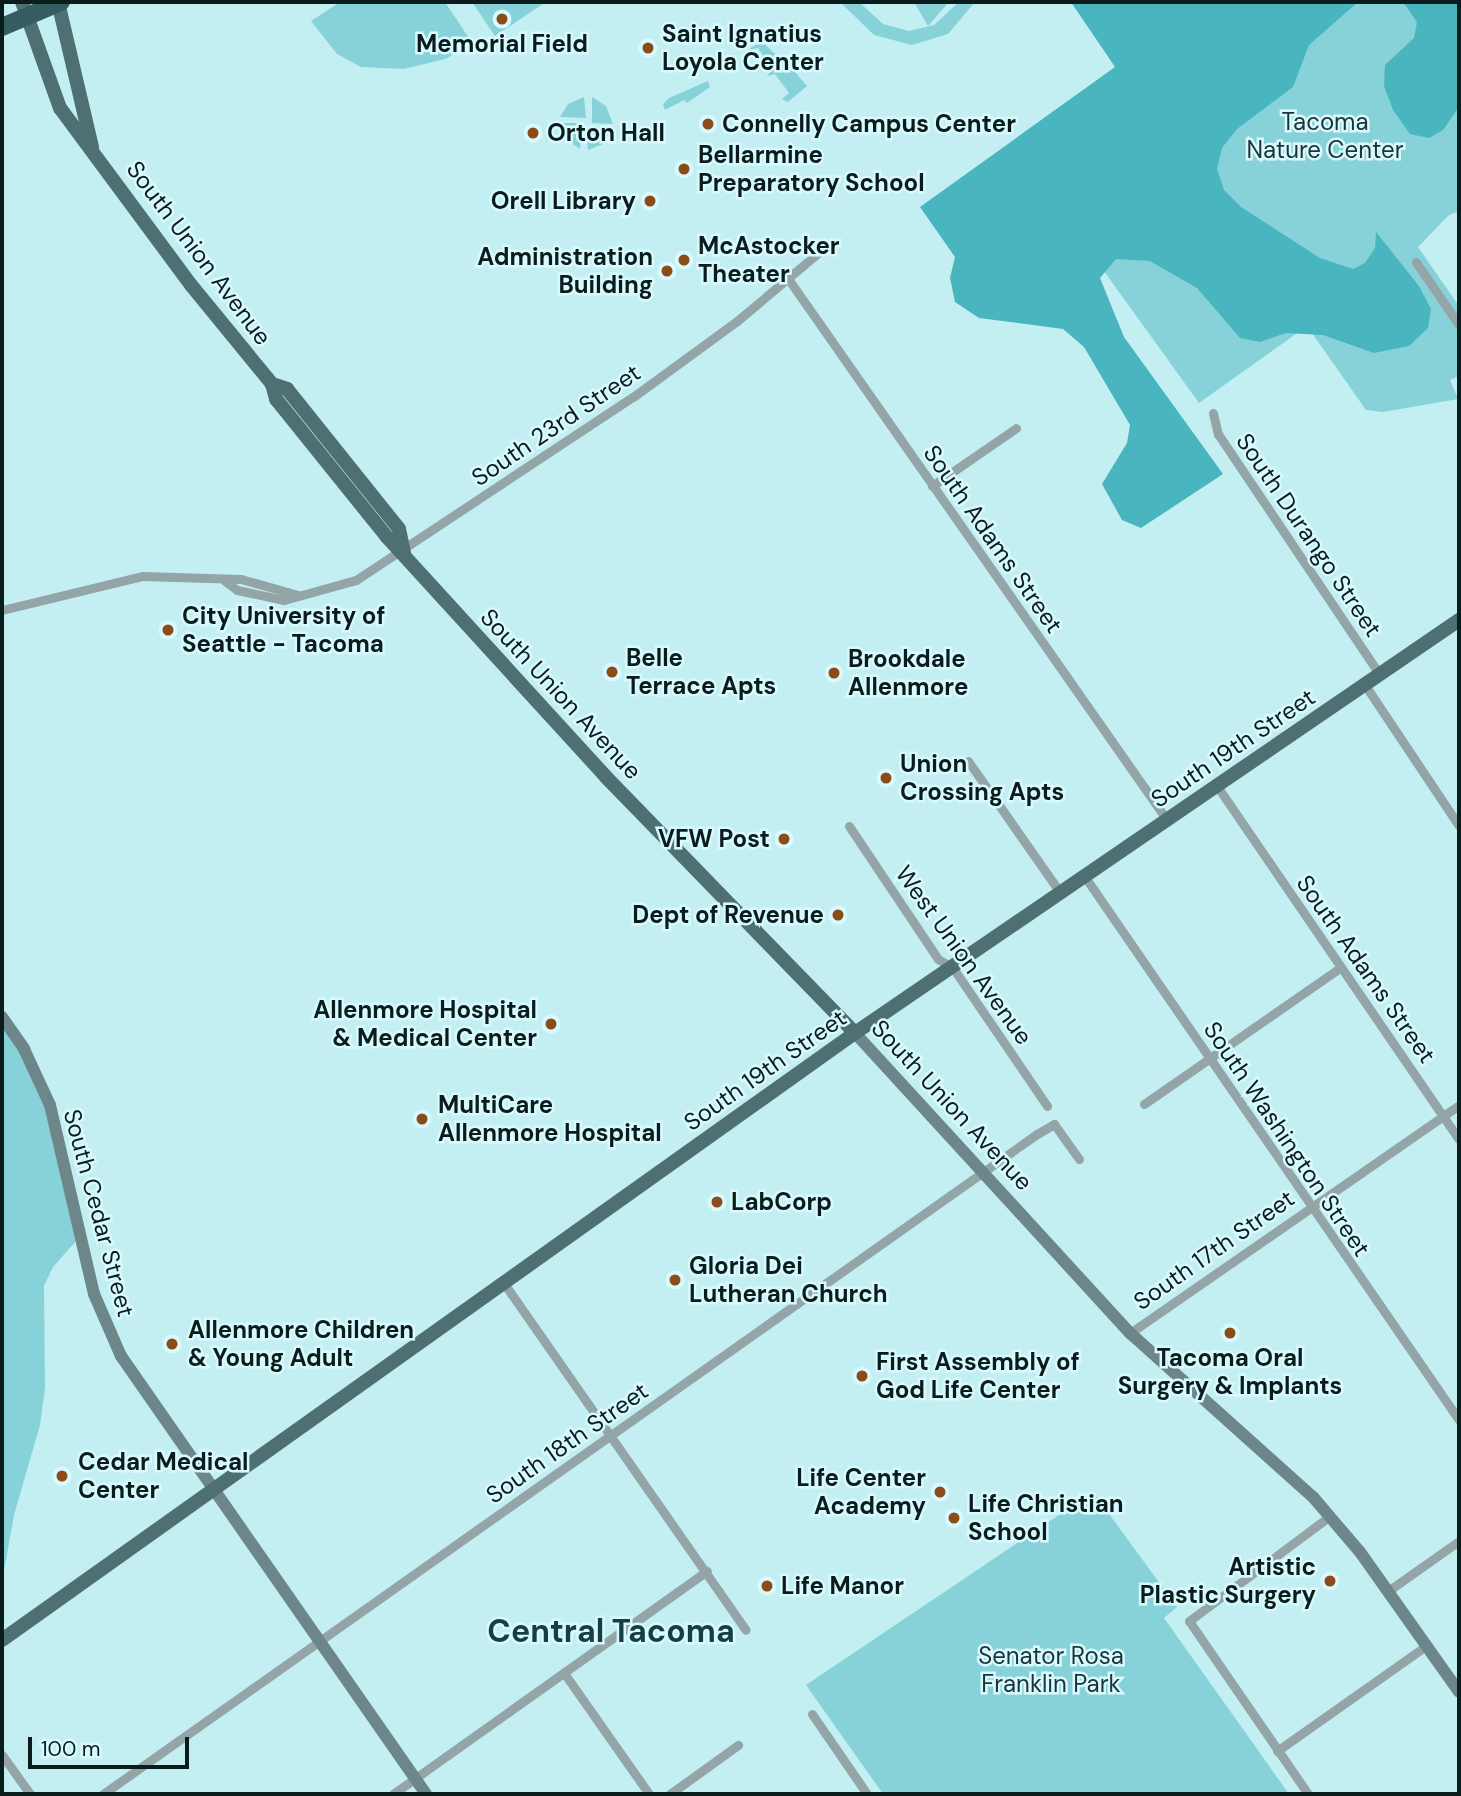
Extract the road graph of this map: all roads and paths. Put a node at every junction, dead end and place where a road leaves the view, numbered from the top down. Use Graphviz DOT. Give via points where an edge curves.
graph roads {
  1 [pos="59,2"];
  2 [pos="24,9"];
  3 [pos="2,27"];
  4 [pos="92,148"];
  5 [pos="818,253"];
  6 [pos="1416,262"];
  7 [pos="789,280"];
  8 [pos="1459,325"];
  9 [pos="1213,413"];
  10 [pos="1016,428"];
  11 [pos="932,486"];
  12 [pos="404,552"];
  13 [pos="2,610"];
  14 [pos="1459,620"];
  15 [pos="1380,675"];
  16 [pos="1365,685"];
  17 [pos="968,761"];
  18 [pos="1217,786"];
  19 [pos="1167,820"];
  20 [pos="849,826"];
  21 [pos="1459,826"];
  22 [pos="1085,877"];
  23 [pos="1061,894"];
  24 [pos="953,968"];
  25 [pos="1340,968"];
  26 [pos="2,1017"];
  27 [pos="855,1033"];
  28 [pos="1209,1058"];
  29 [pos="1144,1104"];
  30 [pos="1459,1105"];
  31 [pos="1047,1106"];
  32 [pos="1443,1116"];
  33 [pos="1459,1139"];
  34 [pos="1079,1159"];
  35 [pos="984,1173"];
  36 [pos="1309,1207"];
  37 [pos="503,1282"];
  38 [pos="1129,1333"];
  39 [pos="1459,1420"];
  40 [pos="611,1435"];
  41 [pos="212,1488"];
  42 [pos="1330,1516"];
  43 [pos="1459,1541"];
  44 [pos="707,1571"];
  45 [pos="1388,1591"];
  46 [pos="746,1630"];
  47 [pos="2,1640"];
  48 [pos="319,1642"];
  49 [pos="1427,1645"];
  50 [pos="564,1673"];
  51 [pos="1459,1692"];
  52 [pos="812,1714"];
  53 [pos="738,1745"];
  54 [pos="1277,1751"];
  55 [pos="2,1755"];
  56 [pos="415,1779"];
  57 [pos="30,1794"];
  58 [pos="103,1794"];
  59 [pos="393,1794"];
  60 [pos="426,1794"];
  61 [pos="649,1794"];
  62 [pos="670,1794"];
  63 [pos="867,1794"];
  64 [pos="1308,1794"];
  1 -- 2 [label="highway"];
  1 -- 4 [label="main road, South Union Avenue"];
  2 -- 3 [label="highway"];
  2 -- 4 [label="main road, South Union Avenue" via="60,108"];
  4 -- 12 [label="main road, South Union Avenue" via="191,285 272,384 276,399"];
  5 -- 7 [label="street, South 23rd Street"];
  6 -- 8 [label="street"];
  7 -- 11 [label="street, South Adams Street"];
  7 -- 12 [label="street, South 23rd Street" via="633,397"];
  9 -- 15 [label="street, South Durango Street" via="1218,434"];
  10 -- 11 [label="street"];
  11 -- 19 [label="street, South Adams Street"];
  12 -- 13 [label="street, South 23rd Street" via="342,586 298,595 254,581 195,576 124,578"];
  12 -- 27 [label="main road, South Union Avenue" via="606,778"];
  14 -- 15 [label="main road, South 19th Street"];
  15 -- 16 [label="main road, South 19th Street"];
  16 -- 18 [label="main road, South 19th Street"];
  16 -- 21 [label="street"];
  17 -- 23 [label="street"];
  18 -- 19 [label="main road, South 19th Street"];
  18 -- 25 [label="street, South Adams Street"];
  19 -- 22 [label="main road, South 19th Street"];
  20 -- 24 [label="street, West Union Avenue" via="938,958"];
  22 -- 23 [label="main road, South 19th Street"];
  22 -- 28 [label="street, South Washington Street"];
  23 -- 24 [label="main road, South 19th Street"];
  24 -- 27 [label="main road, South 19th Street"];
  24 -- 31 [label="street, West Union Avenue"];
  25 -- 28 [label="street"];
  25 -- 32 [label="street, South Adams Street"];
  26 -- 41 [label="main road, South Cedar Street" via="50,1105 94,1294 110,1336 140,1387"];
  27 -- 35 [label="main road, South Union Avenue"];
  27 -- 37 [label="main road, South 19th Street"];
  28 -- 29 [label="street"];
  28 -- 36 [label="street, South Washington Street"];
  30 -- 32 [label="street, South 17th Street"];
  32 -- 33 [label="street, South Adams Street"];
  32 -- 36 [label="street, South 17th Street"];
  34 -- 35 [label="street, South 18th Street" via="1054,1124"];
  35 -- 38 [label="main road, South Union Avenue"];
  35 -- 40 [label="street, South 18th Street"];
  36 -- 38 [label="street, South 17th Street"];
  36 -- 39 [label="street, South Washington Street"];
  37 -- 40 [label="street"];
  37 -- 41 [label="main road, South 19th Street"];
  38 -- 42 [label="main road, South Union Avenue"];
  40 -- 44 [label="street"];
  40 -- 48 [label="street, South 18th Street"];
  41 -- 47 [label="main road, South 19th Street"];
  41 -- 48 [label="main road, South Cedar Street"];
  42 -- 45 [label="main road, South Union Avenue"];
  42 -- 54 [label="street" via="1189,1621"];
  43 -- 45 [label="street"];
  44 -- 46 [label="street"];
  44 -- 50 [label="street"];
  45 -- 49 [label="main road, South Union Avenue"];
  48 -- 56 [label="main road, South Cedar Street"];
  48 -- 58 [label="street, South 18th Street"];
  49 -- 51 [label="main road, South Union Avenue"];
  49 -- 54 [label="street"];
  50 -- 56 [label="street"];
  50 -- 61 [label="street"];
  52 -- 63 [label="street"];
  53 -- 62 [label="street"];
  54 -- 64 [label="street"];
  55 -- 57 [label="street"];
  56 -- 59 [label="street"];
  56 -- 60 [label="main road, South Cedar Street"];
}
